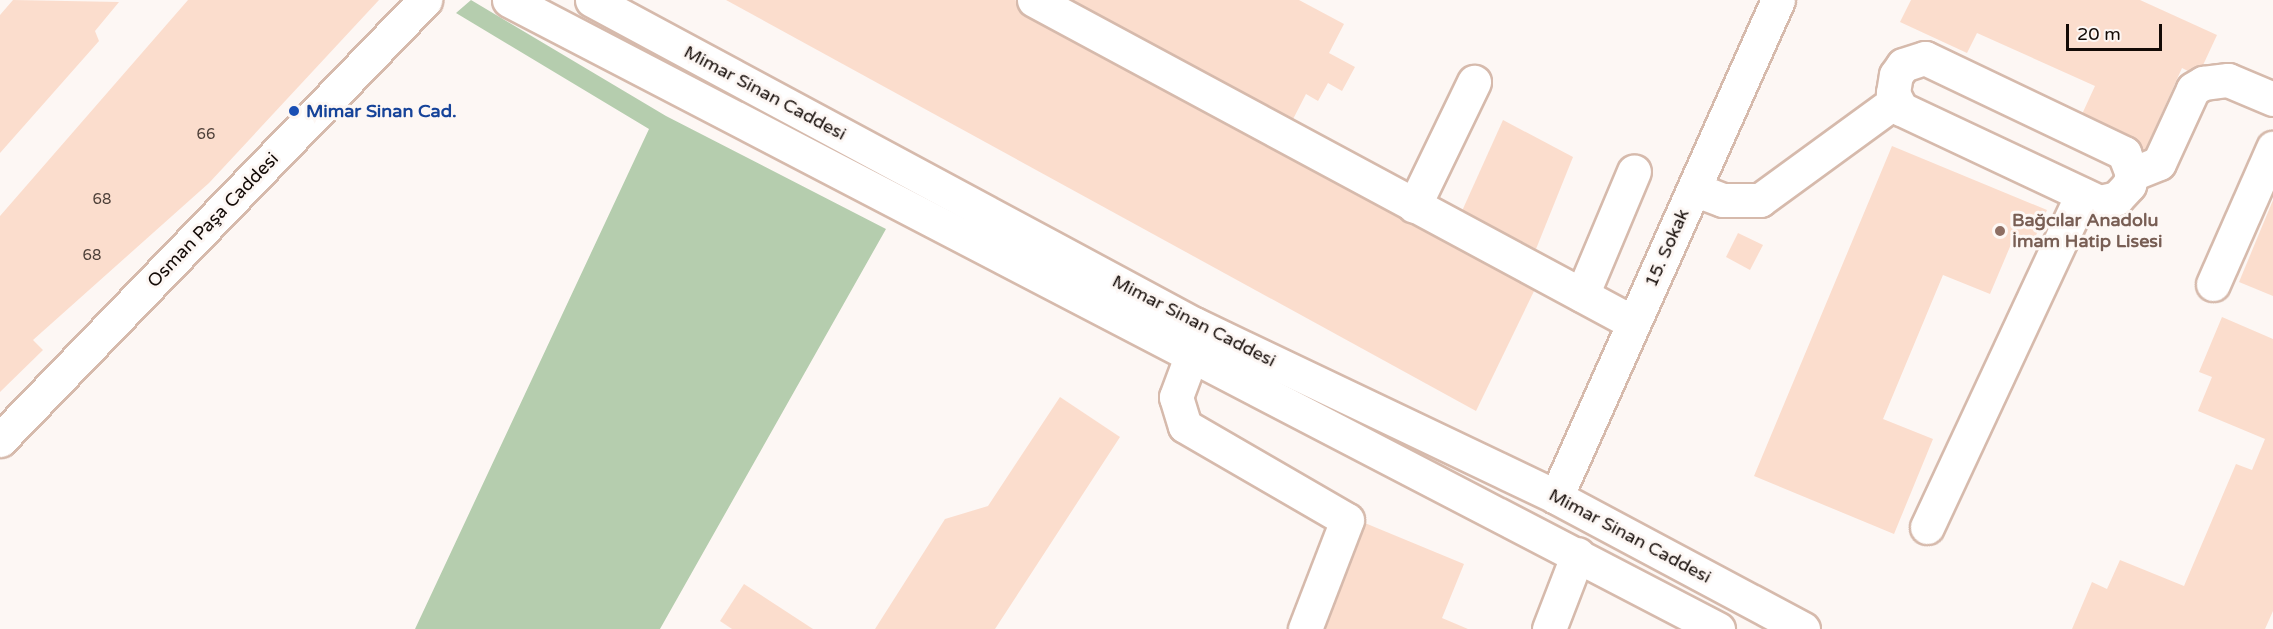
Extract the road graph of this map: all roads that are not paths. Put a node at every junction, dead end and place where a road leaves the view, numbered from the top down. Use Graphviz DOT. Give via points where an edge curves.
graph roads {
  1 [pos="425,0"];
  2 [pos="509,0"];
  3 [pos="1034,0"];
  4 [pos="1778,0"];
  5 [pos="596,1"];
  6 [pos="1474,82"];
  7 [pos="2273,99"];
  8 [pos="1896,101"];
  9 [pos="2273,148"];
  10 [pos="1634,171"];
  11 [pos="2132,174"];
  12 [pos="1694,189"];
  13 [pos="2082,194"];
  14 [pos="1414,206"];
  15 [pos="2213,284"];
  16 [pos="1582,295"];
  17 [pos="1634,323"];
  18 [pos="1192,354"];
  19 [pos="0,440"];
  20 [pos="1556,497"];
  21 [pos="1927,527"];
  22 [pos="1578,554"];
  23 [pos="1305,629"];
  24 [pos="1549,629"];
  25 [pos="1718,629"];
  26 [pos="1803,629"];
  1 -- 19 [label="main road, Osman Paşa Caddesi"];
  2 -- 18 [label="main road, Mimar Sinan Caddesi"];
  3 -- 14 [label="main road"];
  4 -- 12 [label="main road, 15. Sokak"];
  5 -- 20 [label="main road, Mimar Sinan Caddesi" via="1194,324"];
  6 -- 14 [label="main road"];
  7 -- 11 [label="main road" via="2228,80 2203,83 2193,89 2159,163"];
  8 -- 11 [label="main road" via="1896,75 1903,65 1925,58 2124,153"];
  8 -- 12 [label="main road" via="1760,200 1723,200"];
  8 -- 13 [label="main road" via="1901,109"];
  9 -- 15 [label="main road"];
  10 -- 16 [label="main road"];
  11 -- 13 [label="main road" via="2117,198 2099,202"];
  12 -- 17 [label="main road, 15. Sokak"];
  13 -- 21 [label="main road"];
  14 -- 16 [label="main road"];
  16 -- 17 [label="main road"];
  17 -- 20 [label="main road, 15. Sokak"];
  18 -- 22 [label="main road, Mimar Sinan Caddesi"];
  18 -- 23 [label="main road" via="1177,389 1177,408 1185,426 1347,520"];
  20 -- 26 [label="main road, Mimar Sinan Caddesi"];
  22 -- 24 [label="main road"];
  22 -- 25 [label="main road, Mimar Sinan Caddesi"];
}
